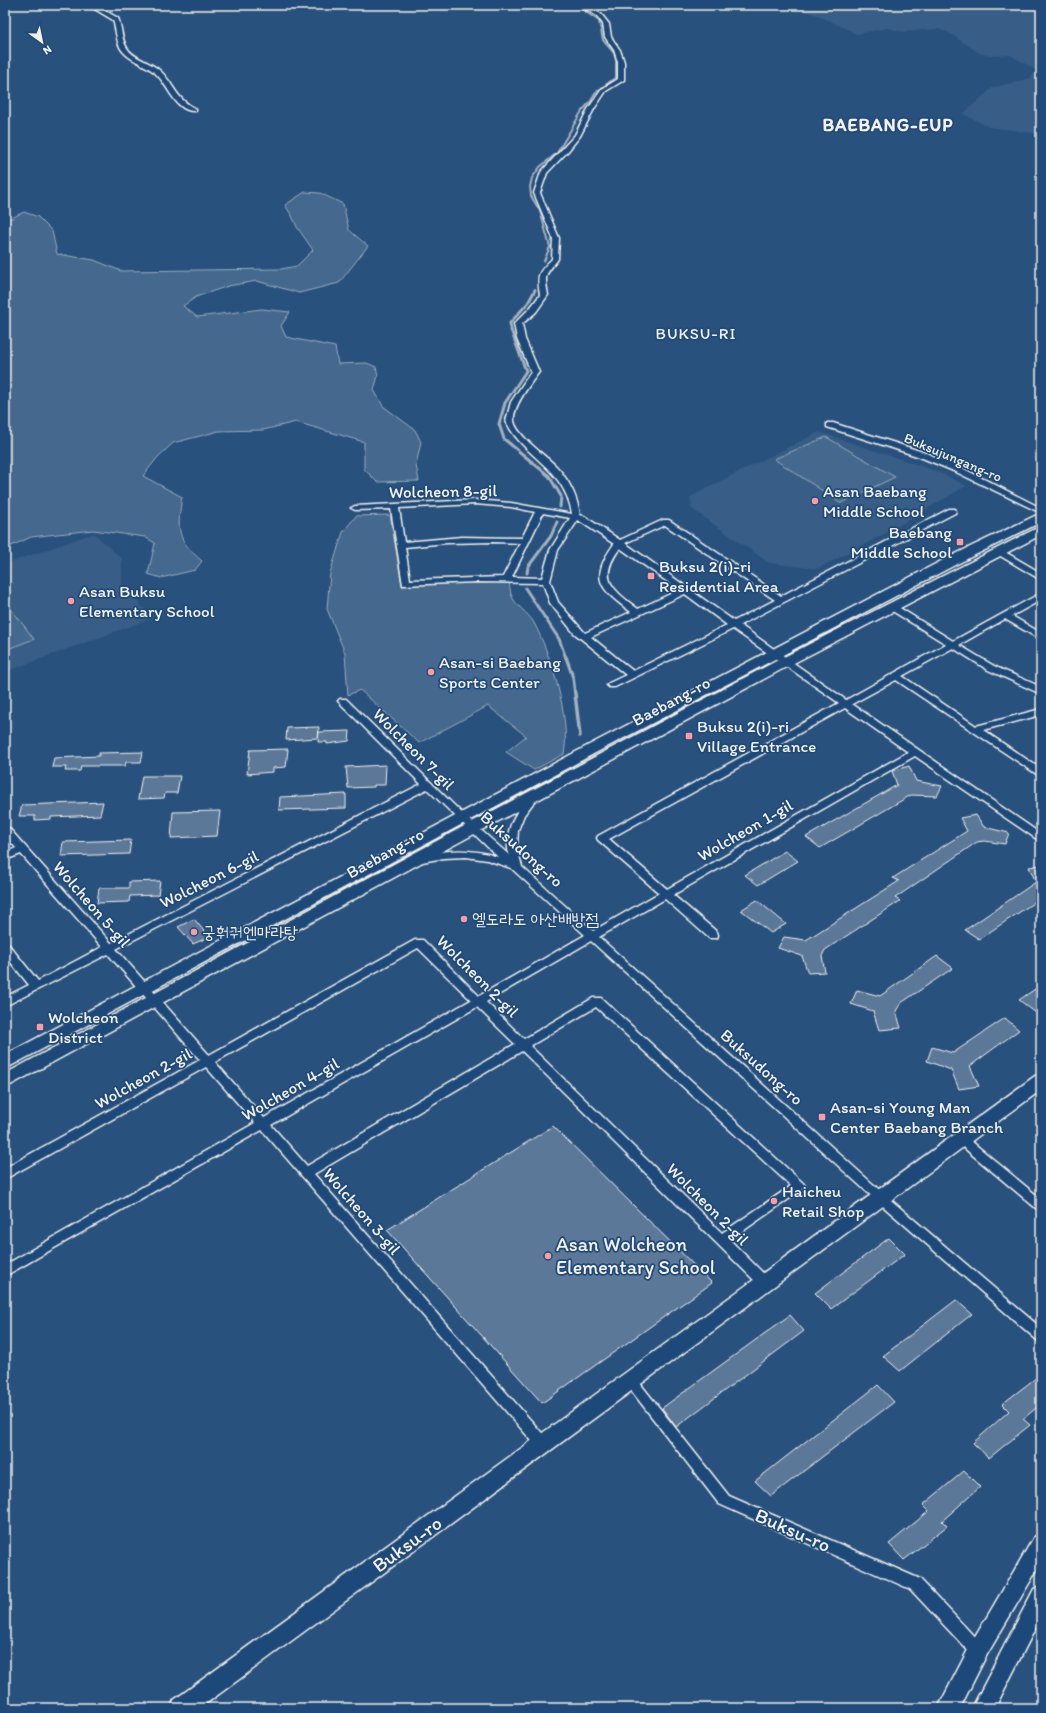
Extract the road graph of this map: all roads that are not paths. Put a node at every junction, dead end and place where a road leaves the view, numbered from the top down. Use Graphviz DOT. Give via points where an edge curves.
graph roads {
  1 [pos="91,5"];
  2 [pos="582,5"];
  3 [pos="194,110"];
  4 [pos="830,425"];
  5 [pos="395,507"];
  6 [pos="356,508"];
  7 [pos="540,510"];
  8 [pos="952,511"];
  9 [pos="576,516"];
  10 [pos="1041,519"];
  11 [pos="524,542"];
  12 [pos="400,544"];
  13 [pos="620,544"];
  14 [pos="1000,552"];
  15 [pos="1041,577"];
  16 [pos="507,578"];
  17 [pos="546,581"];
  18 [pos="685,591"];
  19 [pos="1041,596"];
  20 [pos="781,600"];
  21 [pos="892,607"];
  22 [pos="637,613"];
  23 [pos="1006,616"];
  24 [pos="733,625"];
  25 [pos="584,637"];
  26 [pos="1041,637"];
  27 [pos="952,645"];
  28 [pos="779,658"];
  29 [pos="632,675"];
  30 [pos="896,676"];
  31 [pos="612,685"];
  32 [pos="1041,691"];
  33 [pos="343,702"];
  34 [pos="845,703"];
  35 [pos="1041,712"];
  36 [pos="975,729"];
  37 [pos="915,752"];
  38 [pos="1041,774"];
  39 [pos="427,785"];
  40 [pos="535,795"];
  41 [pos="468,823"];
  42 [pos="5,829"];
  43 [pos="1041,839"];
  44 [pos="23,849"];
  45 [pos="5,857"];
  46 [pos="404,865"];
  47 [pos="521,872"];
  48 [pos="665,894"];
  49 [pos="713,935"];
  50 [pos="592,936"];
  51 [pos="5,948"];
  52 [pos="110,948"];
  53 [pos="36,986"];
  54 [pos="150,995"];
  55 [pos="478,1001"];
  56 [pos="5,1002"];
  57 [pos="522,1045"];
  58 [pos="208,1061"];
  59 [pos="5,1063"];
  60 [pos="1041,1080"];
  61 [pos="5,1082"];
  62 [pos="263,1124"];
  63 [pos="961,1139"];
  64 [pos="306,1173"];
  65 [pos="5,1174"];
  66 [pos="881,1198"];
  67 [pos="1040,1203"];
  68 [pos="722,1240"];
  69 [pos="5,1271"];
  70 [pos="765,1283"];
  71 [pos="1041,1336"];
  72 [pos="631,1381"];
  73 [pos="544,1444"];
  74 [pos="1041,1544"];
  75 [pos="1041,1596"];
  76 [pos="978,1651"];
  77 [pos="182,1708"];
  78 [pos="949,1708"];
  79 [pos="984,1708"];
  1 -- 3 [label="street" via="116,19 123,46 129,54 163,77 176,98"];
  2 -- 9 [label="street" via="599,15 606,24 608,37 618,50 621,80 604,90 578,135 544,172 537,193 556,238 555,258 541,277 544,294 533,310 518,324 521,339 535,372 515,402 510,421 515,432 554,469 568,488"];
  4 -- 10 [label="street, Buksujungang-ro" via="923,455 959,470"];
  5 -- 6 [label="street, Wolcheon 8-gil"];
  5 -- 7 [label="street, Wolcheon 8-gil" via="476,502"];
  5 -- 12 [label="street"];
  7 -- 9 [label="street, Wolcheon 8-gil"];
  7 -- 11 [label="street"];
  8 -- 20 [label="street"];
  9 -- 13 [label="street, Wolcheon 8-gil" via="594,525"];
  9 -- 17 [label="street" via="554,550"];
  10 -- 14 [label="street, Baebang-ro"];
  10 -- 28 [label="street, Baebang-ro" via="950,562"];
  11 -- 12 [label="street" via="491,539"];
  11 -- 16 [label="street"];
  12 -- 16 [label="street" via="406,583 454,578"];
  13 -- 18 [label="street, Wolcheon 8-gil"];
  13 -- 20 [label="street" via="666,522"];
  13 -- 22 [label="street" via="609,557 604,574 606,585 615,596"];
  14 -- 15 [label="street"];
  14 -- 21 [label="street, Baebang-ro"];
  16 -- 17 [label="street"];
  17 -- 25 [label="street" via="554,603"];
  18 -- 22 [label="street"];
  18 -- 24 [label="street, Wolcheon 8-gil"];
  19 -- 23 [label="street"];
  20 -- 24 [label="street"];
  21 -- 27 [label="street"];
  21 -- 28 [label="street, Baebang-ro"];
  22 -- 25 [label="street"];
  23 -- 26 [label="street"];
  23 -- 27 [label="street"];
  24 -- 28 [label="street, Wolcheon 8-gil"];
  24 -- 29 [label="street"];
  25 -- 29 [label="street"];
  27 -- 30 [label="street"];
  27 -- 32 [label="street" via="991,668"];
  28 -- 34 [label="street"];
  28 -- 40 [label="street, Baebang-ro"];
  28 -- 41 [label="street, Baebang-ro"];
  29 -- 31 [label="street"];
  30 -- 34 [label="street"];
  30 -- 36 [label="street"];
  33 -- 39 [label="street, Wolcheon 7-gil"];
  34 -- 37 [label="street"];
  34 -- 48 [label="street" via="602,838"];
  35 -- 36 [label="street"];
  36 -- 38 [label="street"];
  37 -- 43 [label="street"];
  37 -- 48 [label="street, Wolcheon 1-gil"];
  39 -- 41 [label="street, Wolcheon 7-gil"];
  39 -- 52 [label="street, Wolcheon 6-gil"];
  40 -- 41 [label="street, Baebang-ro"];
  40 -- 47 [label="street" via="522,809 514,824 511,840"];
  41 -- 46 [label="street, Baebang-ro"];
  41 -- 47 [label="street, Buksudong-ro"];
  41 -- 54 [label="street, Baebang-ro"];
  42 -- 44 [label="street, Wolcheon 5-gil"];
  44 -- 45 [label="street"];
  44 -- 52 [label="street, Wolcheon 5-gil"];
  46 -- 47 [label="street" via="431,856 477,854 499,860"];
  46 -- 54 [label="street, Baebang-ro"];
  47 -- 50 [label="street, Buksudong-ro"];
  48 -- 49 [label="street"];
  48 -- 50 [label="street, Wolcheon 1-gil"];
  50 -- 55 [label="street, Wolcheon 4-gil"];
  50 -- 66 [label="street, Buksudong-ro"];
  51 -- 53 [label="street"];
  52 -- 53 [label="street, Wolcheon 6-gil"];
  52 -- 54 [label="street, Wolcheon 5-gil"];
  53 -- 56 [label="street, Wolcheon 6-gil"];
  54 -- 58 [label="street, Wolcheon 3-gil"];
  54 -- 59 [label="street, Baebang-ro"];
  54 -- 61 [label="street, Baebang-ro"];
  55 -- 57 [label="street, Wolcheon 2-gil"];
  55 -- 58 [label="street, Wolcheon 2-gil" via="419,943"];
  55 -- 62 [label="street, Wolcheon 4-gil"];
  57 -- 64 [label="street"];
  57 -- 68 [label="street, Wolcheon 2-gil"];
  57 -- 68 [label="street" via="597,1001 799,1186"];
  58 -- 62 [label="street, Wolcheon 3-gil"];
  58 -- 65 [label="street, Wolcheon 2-gil"];
  60 -- 63 [label="street, Buksu-ro"];
  62 -- 64 [label="street, Wolcheon 3-gil"];
  62 -- 69 [label="street, Wolcheon 4-gil"];
  63 -- 66 [label="street, Buksu-ro"];
  63 -- 67 [label="street"];
  64 -- 73 [label="street, Wolcheon 3-gil"];
  66 -- 70 [label="street, Buksu-ro"];
  66 -- 71 [label="street, Buksudong-ro"];
  68 -- 70 [label="street, Wolcheon 2-gil"];
  70 -- 72 [label="street, Buksu-ro"];
  72 -- 73 [label="street, Buksu-ro"];
  72 -- 76 [label="street, Buksu-ro" via="724,1500 915,1584"];
  73 -- 77 [label="street, Buksu-ro"];
  74 -- 76 [label="street"];
  75 -- 79 [label="street"];
  76 -- 78 [label="street"];
}
